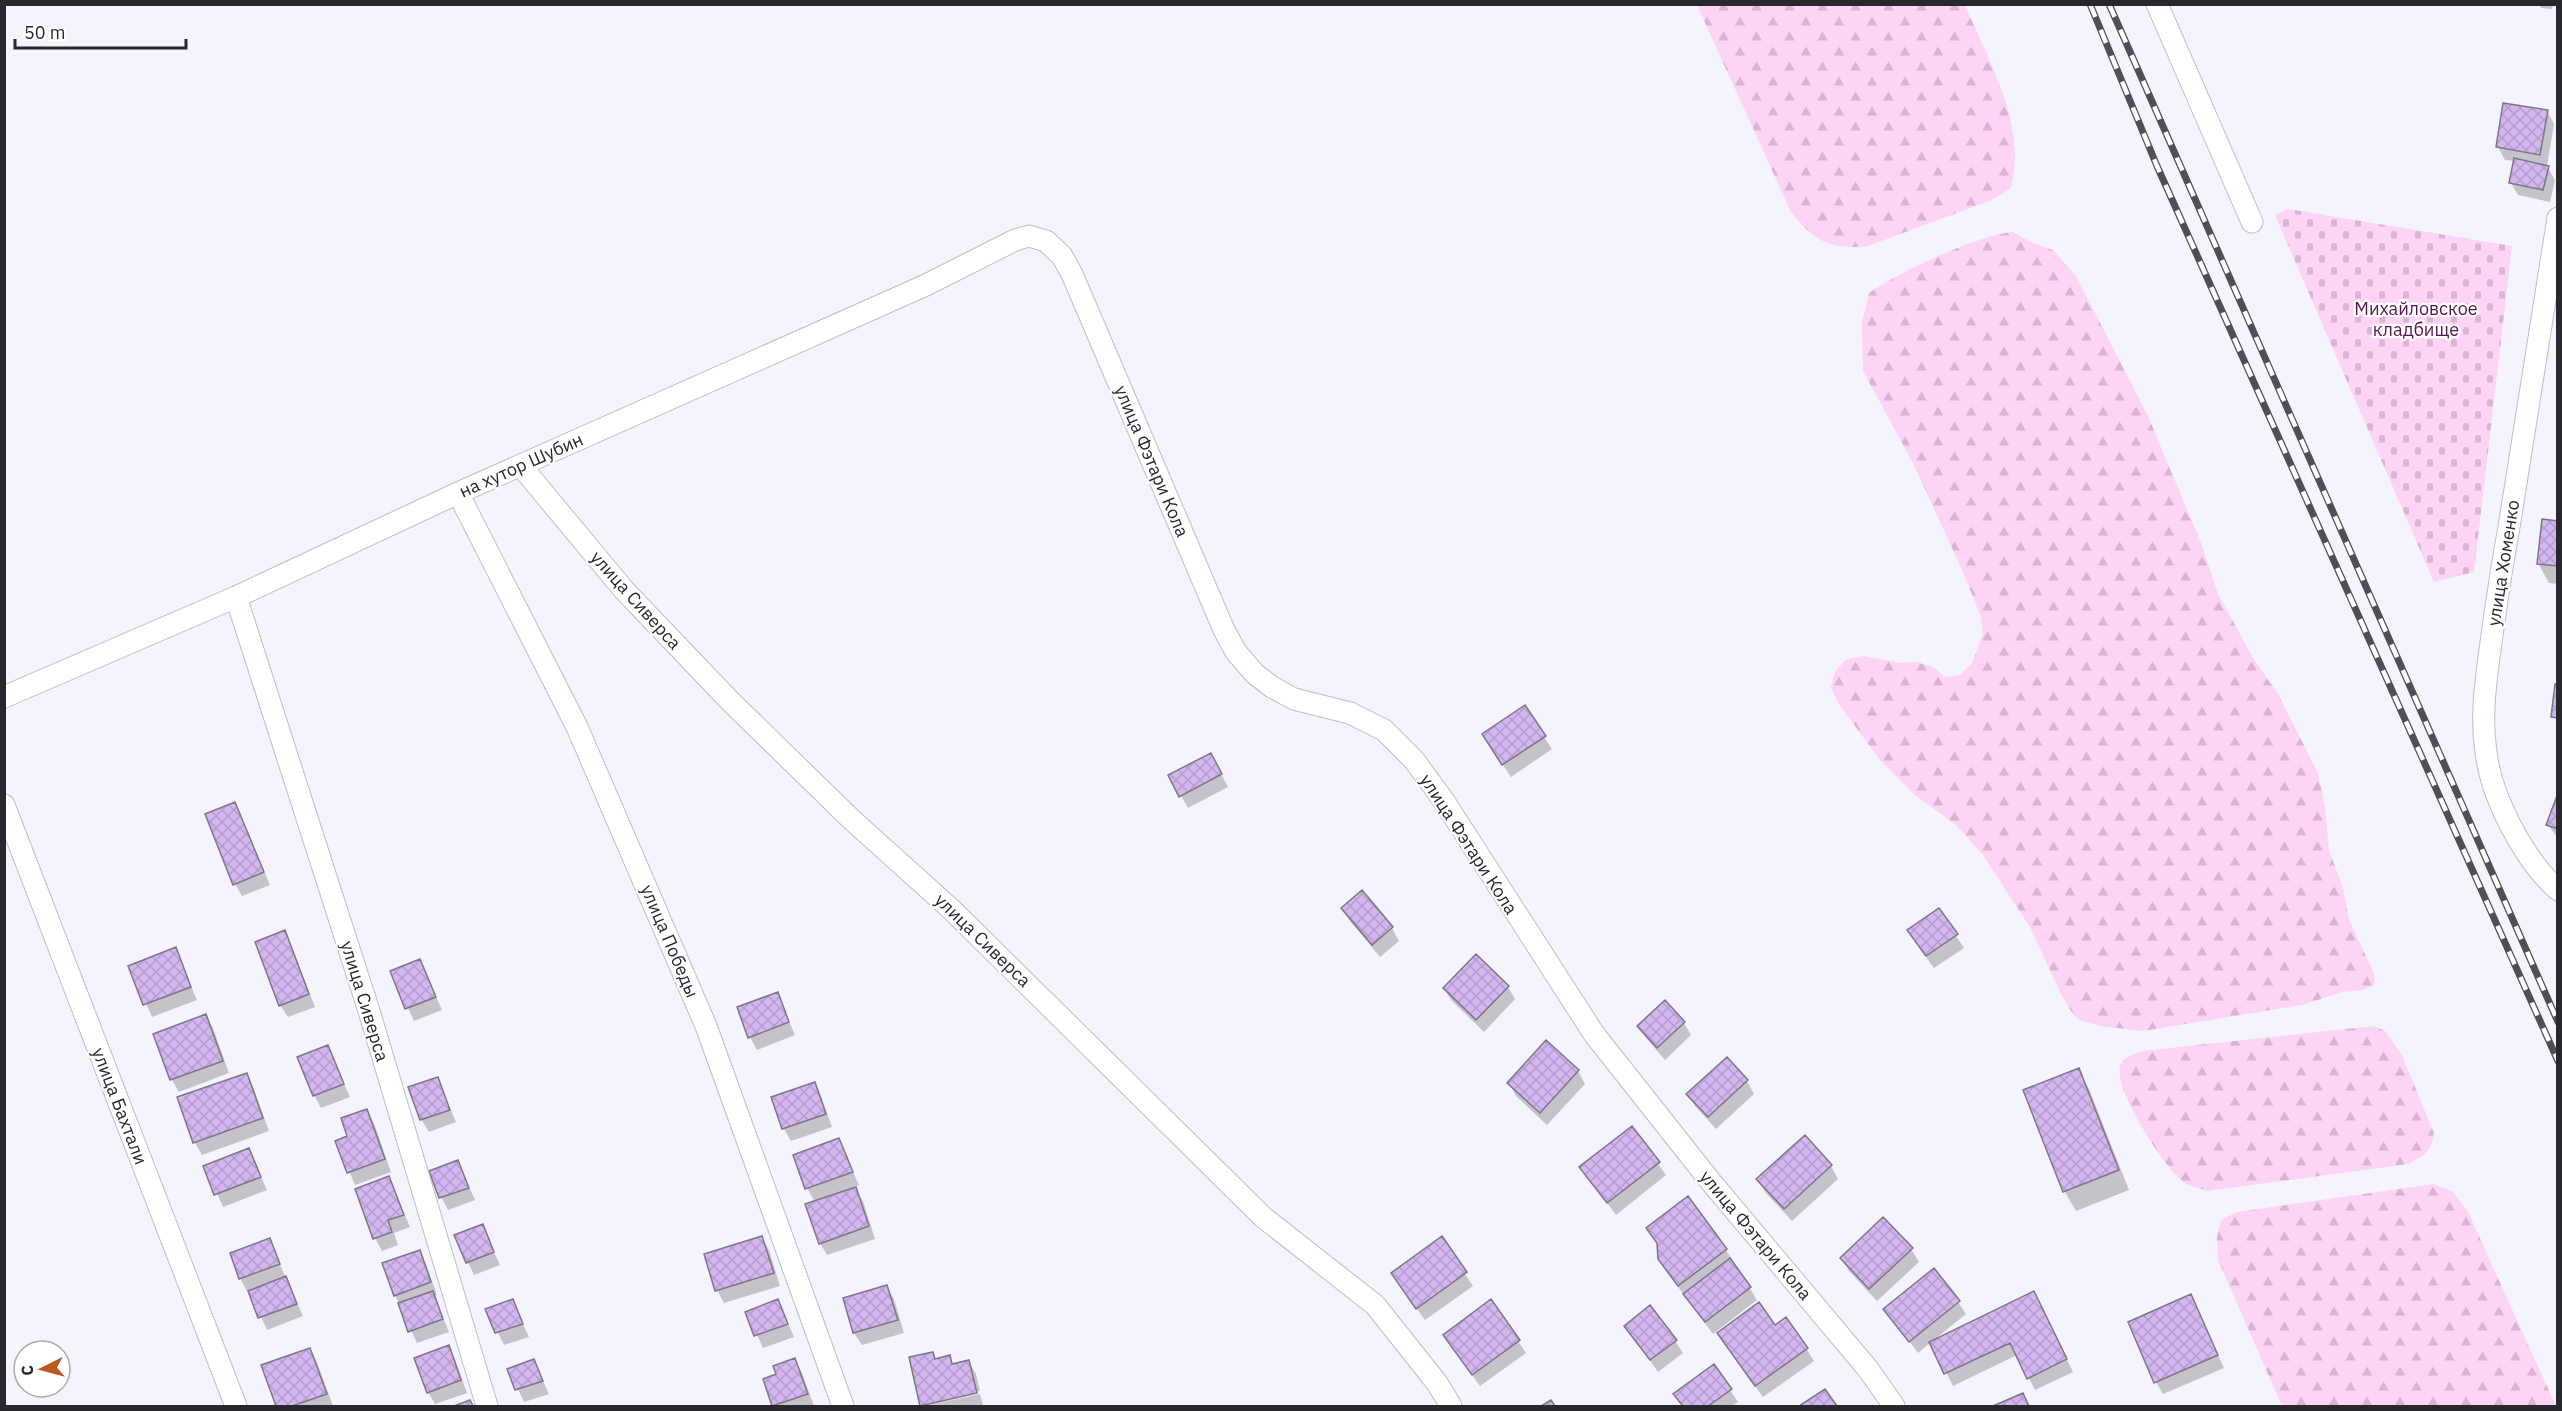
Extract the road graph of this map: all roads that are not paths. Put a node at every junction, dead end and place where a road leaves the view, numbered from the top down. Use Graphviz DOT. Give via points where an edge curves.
graph roads {
  1 [pos="2157,4"];
  2 [pos="2558,218"];
  3 [pos="2252,222"];
  4 [pos="1038,237"];
  5 [pos="521,466"];
  6 [pos="458,493"];
  7 [pos="236,597"];
  8 [pos="4,697"];
  9 [pos="4,806"];
  10 [pos="2558,890"];
  11 [pos="236,1407"];
  12 [pos="487,1407"];
  13 [pos="843,1407"];
  14 [pos="1451,1407"];
  15 [pos="1894,1407"];
  1 -- 3 [label="street"];
  2 -- 10 [label="street, улица Хоменко" via="2496,604 2484,704 2489,770 2518,842 2534,866"];
  4 -- 5 [label="street, на хутор Шубин" via="1015,240 926,285"];
  4 -- 15 [label="street, улица Фэтари Кола" via="1053,245 1072,274 1236,652 1272,687 1294,699 1350,713 1384,730 1414,760 1594,1034 1711,1182 1868,1369"];
  5 -- 6 [label="street, на хутор Шубин"];
  5 -- 14 [label="street, улица Сиверса" via="624,590 730,701 952,910 1263,1217 1375,1305 1437,1383"];
  6 -- 7 [label="street, на хутор Шубин"];
  6 -- 13 [label="street, улица Победы" via="577,727 706,1026"];
  7 -- 8 [label="street, на хутор Шубин"];
  7 -- 12 [label="street, улица Сиверса" via="369,1011"];
  9 -- 11 [label="street, улица Бахтали"];
}
